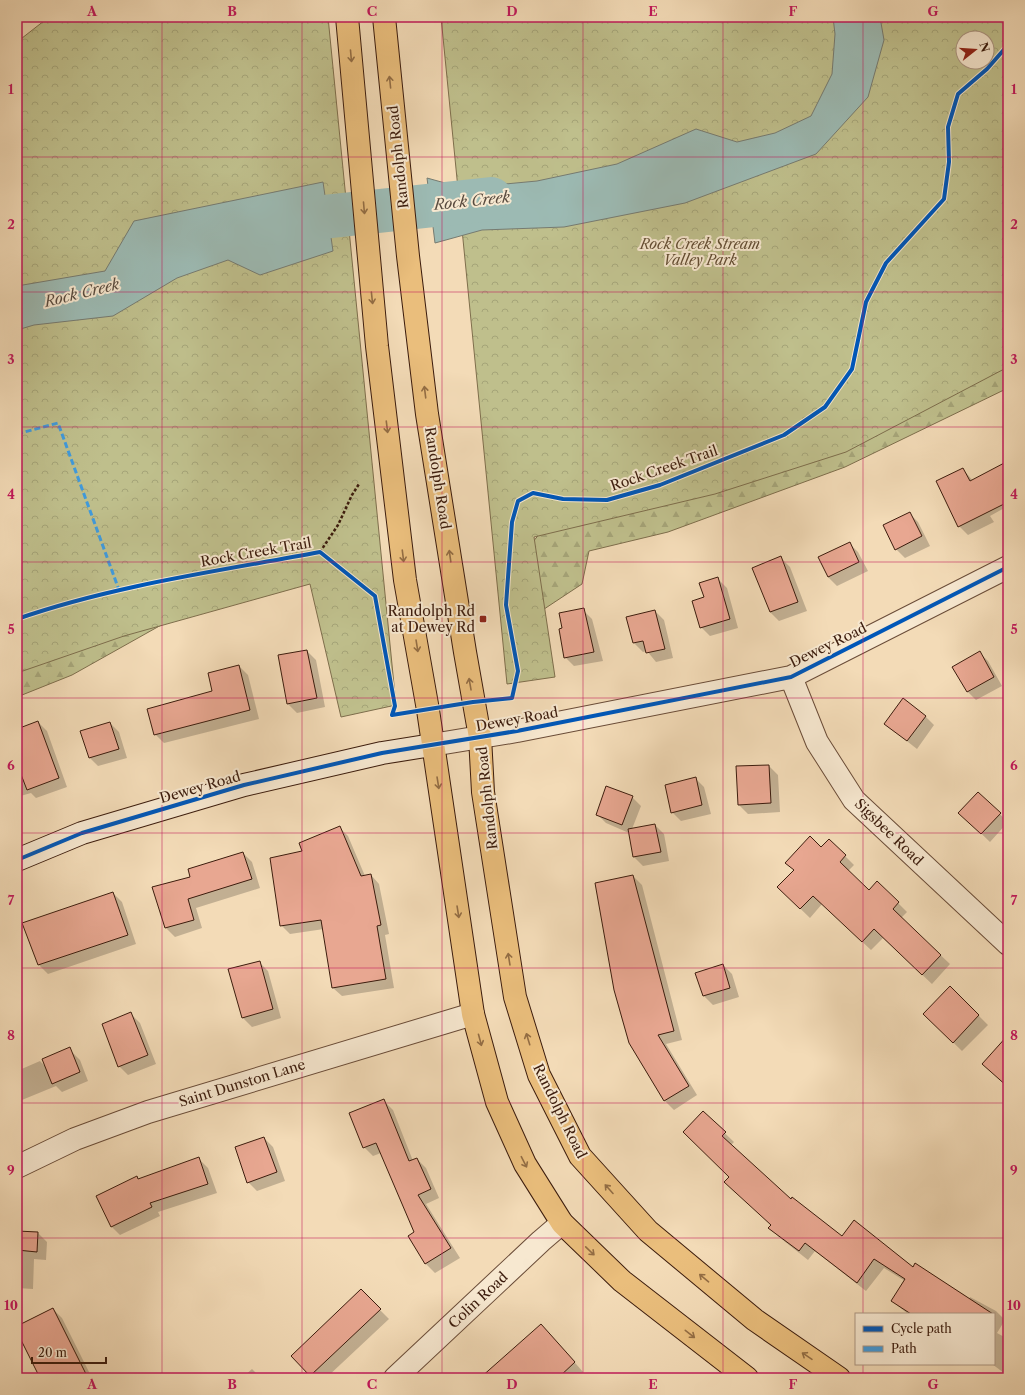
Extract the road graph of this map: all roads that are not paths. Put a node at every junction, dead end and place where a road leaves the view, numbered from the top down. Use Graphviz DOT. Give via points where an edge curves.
graph roads {
  1 [pos="347,17"];
  2 [pos="384,17"];
  3 [pos="1008,567"];
  4 [pos="791,677"];
  5 [pos="480,736"];
  6 [pos="432,745"];
  7 [pos="17,860"];
  8 [pos="1008,944"];
  9 [pos="473,1014"];
  10 [pos="17,1167"];
  11 [pos="562,1223"];
  12 [pos="395,1378"];
  13 [pos="747,1378"];
  14 [pos="840,1378"];
  1 -- 6 [label="main road, one-way" via="368,259 406,580"];
  5 -- 2 [label="main road, Randolph Road, one-way" via="427,414"];
  3 -- 4 [label="street, Dewey Road"];
  4 -- 5 [label="street, Dewey Road"];
  4 -- 8 [label="street, Sigsbee Road" via="817,742 854,800"];
  5 -- 6 [label="street, Dewey Road"];
  14 -- 5 [label="main road, Randolph Road, one-way" via="755,1320 648,1232 580,1156 539,1075 516,997 483,792"];
  6 -- 7 [label="street, Dewey Road" via="382,753 244,785 82,832"];
  6 -- 9 [label="main road, one-way"];
  9 -- 10 [label="street, Saint Dunston Lane" via="148,1112 75,1140"];
  9 -- 11 [label="main road, one-way" via="497,1102 525,1164"];
  11 -- 12 [label="street, Colin Road"];
  11 -- 13 [label="main road, one-way" via="622,1281"];
}
